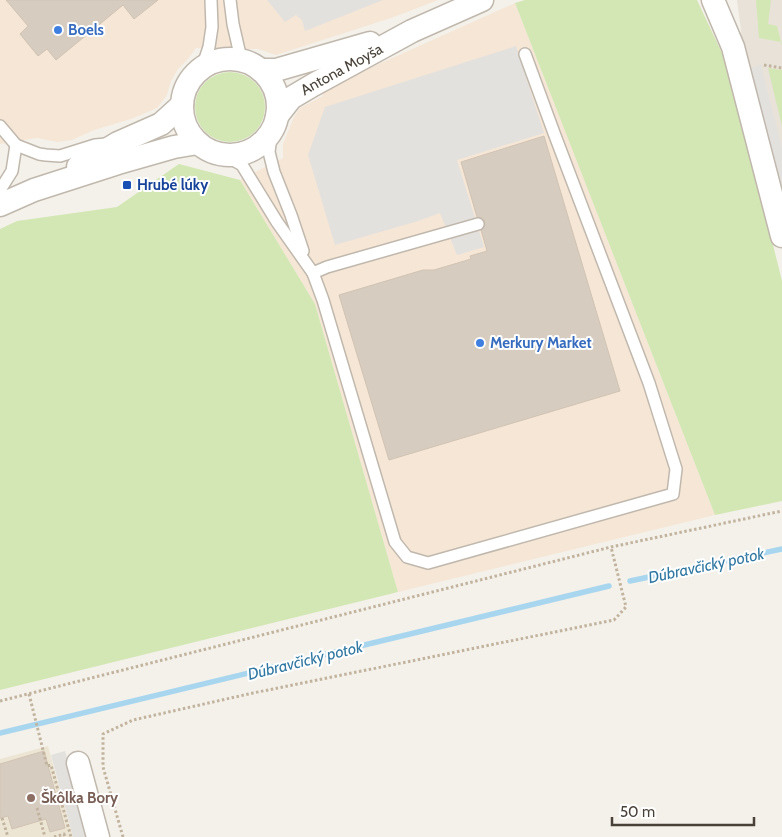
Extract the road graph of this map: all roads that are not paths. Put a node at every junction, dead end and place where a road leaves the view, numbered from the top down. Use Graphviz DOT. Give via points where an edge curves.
graph roads {
  1 [pos="211,0"];
  2 [pos="230,0"];
  3 [pos="482,0"];
  4 [pos="713,0"];
  5 [pos="729,0"];
  6 [pos="412,30"];
  7 [pos="733,48"];
  8 [pos="525,54"];
  9 [pos="241,59"];
  10 [pos="202,68"];
  11 [pos="261,70"];
  12 [pos="182,106"];
  13 [pos="275,122"];
  14 [pos="0,126"];
  15 [pos="118,143"];
  16 [pos="198,144"];
  17 [pos="16,145"];
  18 [pos="224,155"];
  19 [pos="48,185"];
  20 [pos="0,190"];
  21 [pos="0,205"];
  22 [pos="478,224"];
  23 [pos="781,227"];
  24 [pos="310,269"];
  25 [pos="78,763"];
  26 [pos="98,837"];
  1 -- 10 [label="lane" via="210,47"];
  2 -- 9 [label="lane"];
  3 -- 6 [label="street, Antona Moyša"];
  4 -- 7 [label="street"];
  5 -- 7 [label="street"];
  6 -- 11 [label="street, Antona Moyša" via="276,70"];
  6 -- 13 [label="street, Antona Moyša" via="291,98"];
  7 -- 23 [label="street"];
  8 -- 24 [label="lane" via="649,383 676,469 673,494 428,563 407,557 395,542 326,309"];
  9 -- 10 [label="street" via="222,59"];
  9 -- 11 [label="street"];
  10 -- 12 [label="street" via="187,84"];
  11 -- 13 [label="street" via="275,91 278,107"];
  12 -- 15 [label="street" via="161,124"];
  12 -- 16 [label="street" via="183,120"];
  13 -- 18 [label="street" via="267,137 252,150"];
  13 -- 24 [label="lane" via="269,152"];
  14 -- 17 [label="lane"];
  15 -- 17 [label="lane" via="95,145 60,156 40,154"];
  15 -- 19 [label="street"];
  16 -- 18 [label="street"];
  16 -- 19 [label="street" via="174,147"];
  17 -- 20 [label="lane" via="12,171"];
  18 -- 24 [label="lane" via="242,165"];
  19 -- 21 [label="street"];
  22 -- 24 [label="lane"];
  25 -- 26 [label="street"];
}
